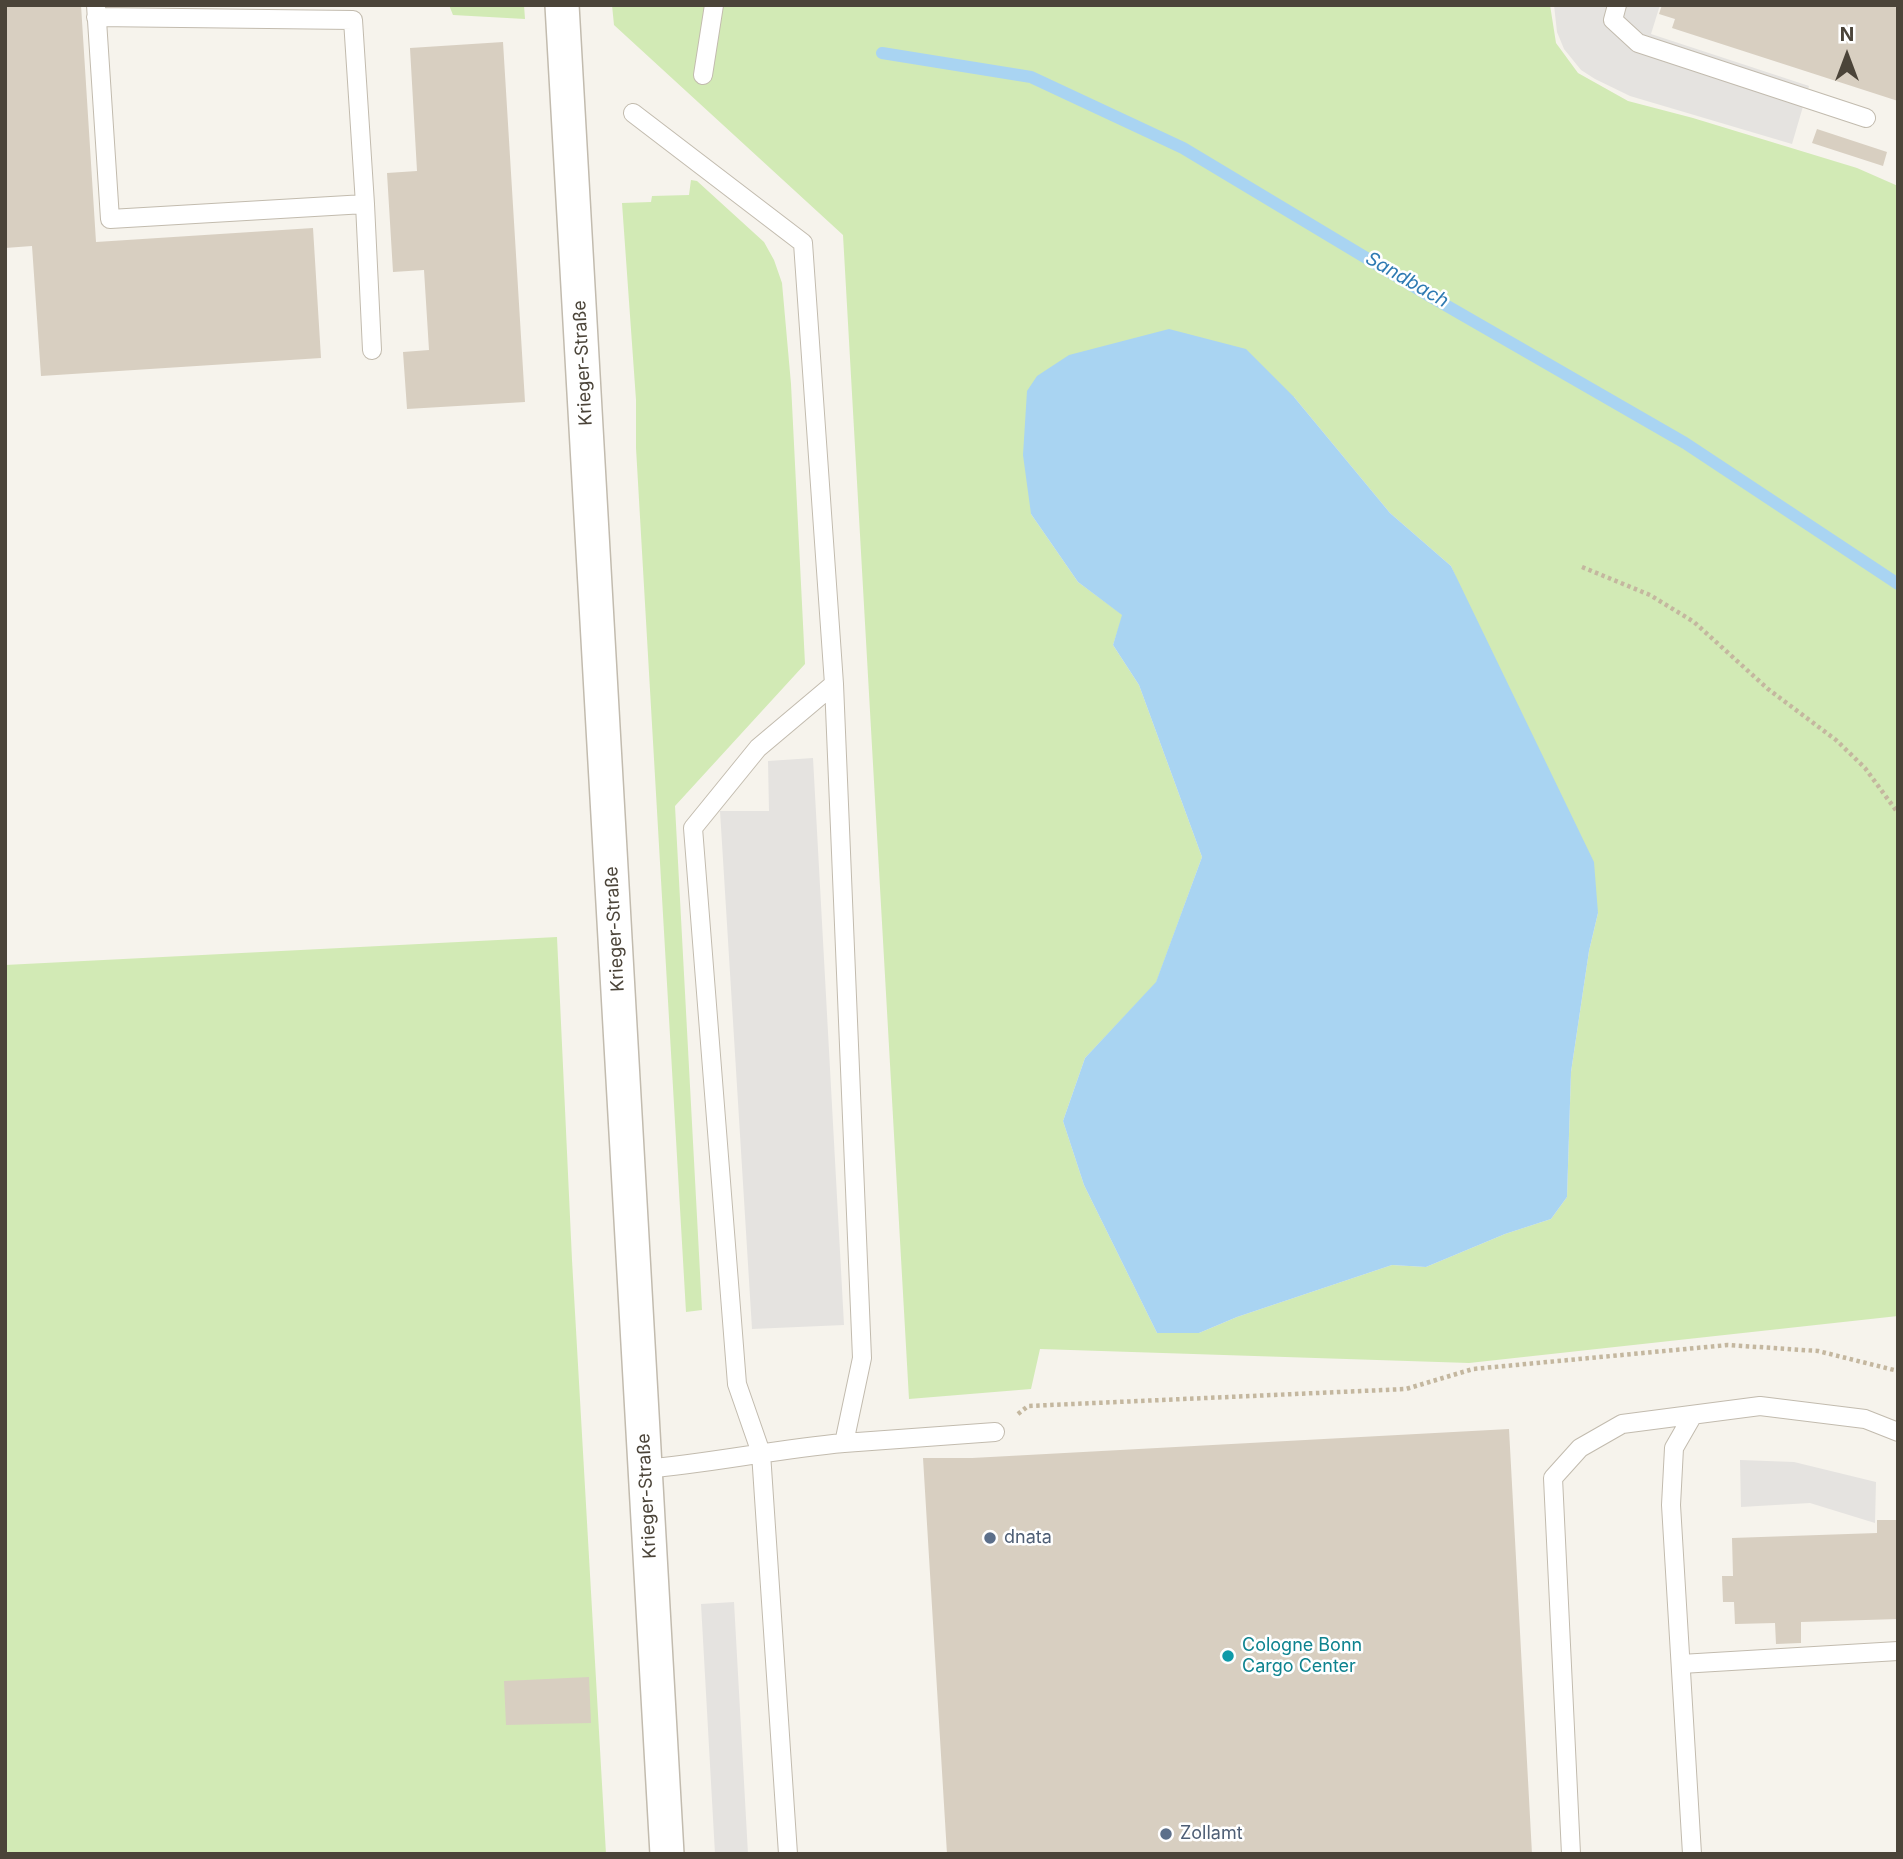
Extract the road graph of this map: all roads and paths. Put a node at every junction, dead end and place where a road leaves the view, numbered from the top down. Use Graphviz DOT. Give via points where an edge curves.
graph roads {
  1 [pos="562,5"];
  2 [pos="714,5"];
  3 [pos="1618,5"];
  4 [pos="96,11"];
  5 [pos="703,75"];
  6 [pos="633,113"];
  7 [pos="1866,118"];
  8 [pos="365,204"];
  9 [pos="372,350"];
  10 [pos="1582,567"];
  11 [pos="834,684"];
  12 [pos="1898,813"];
  13 [pos="1898,1371"];
  14 [pos="1693,1415"];
  15 [pos="995,1432"];
  16 [pos="1898,1432"];
  17 [pos="844,1443"];
  18 [pos="761,1453"];
  19 [pos="645,1469"];
  20 [pos="1898,1651"];
  21 [pos="1681,1664"];
  22 [pos="667,1854"];
  23 [pos="788,1854"];
  24 [pos="1571,1854"];
  25 [pos="1692,1854"];
  1 -- 19 [label="street, Krieger-Straße"];
  2 -- 5 [label="lane"];
  3 -- 7 [label="lane" via="1613,20 1638,43"];
  4 -- 8 [label="lane" via="353,20"];
  4 -- 8 [label="lane" via="110,219"];
  6 -- 11 [label="lane" via="803,243"];
  8 -- 9 [label="lane"];
  10 -- 12 [label="path" via="1650,595 1694,622 1768,689 1836,740"];
  11 -- 17 [label="lane" via="862,1358"];
  11 -- 18 [label="lane" via="758,748 693,828 737,1384"];
  13 -- 15 [label="path" via="1818,1351 1728,1345 1473,1369 1406,1389 1028,1406"];
  14 -- 16 [label="lane" via="1760,1406 1865,1419"];
  14 -- 21 [label="lane" via="1674,1448 1671,1505"];
  14 -- 24 [label="lane" via="1622,1424 1580,1448 1553,1478"];
  15 -- 17 [label="lane"];
  17 -- 18 [label="lane"];
  18 -- 19 [label="lane"];
  18 -- 23 [label="lane"];
  19 -- 22 [label="street, Krieger-Straße"];
  20 -- 21 [label="lane"];
  21 -- 25 [label="lane"];
}
